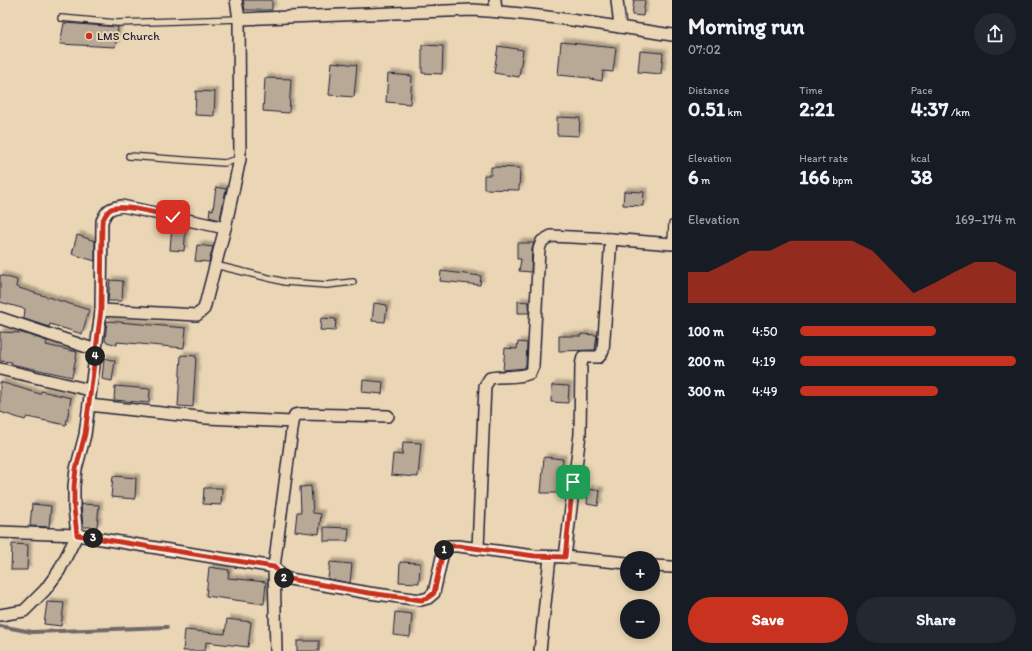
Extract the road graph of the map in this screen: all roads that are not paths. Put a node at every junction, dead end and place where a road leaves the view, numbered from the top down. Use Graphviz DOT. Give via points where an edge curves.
graph roads {
  1 [pos="236,0"];
  2 [pos="617,0"];
  3 [pos="495,6"];
  4 [pos="61,18"];
  5 [pos="239,19"];
  6 [pos="620,27"];
  7 [pos="672,35"];
  8 [pos="129,156"];
  9 [pos="240,159"];
  10 [pos="672,224"];
  11 [pos="225,228"];
  12 [pos="612,239"];
  13 [pos="671,244"];
  14 [pos="215,265"];
  15 [pos="353,282"];
  16 [pos="101,310"];
  17 [pos="0,318"];
  18 [pos="96,350"];
  19 [pos="0,369"];
  20 [pos="90,390"];
  21 [pos="89,405"];
  22 [pos="388,416"];
  23 [pos="293,422"];
  24 [pos="0,532"];
  25 [pos="77,535"];
  26 [pos="478,548"];
  27 [pos="550,557"];
  28 [pos="565,557"];
  29 [pos="620,562"];
  30 [pos="660,566"];
  31 [pos="274,567"];
  32 [pos="672,567"];
  33 [pos="0,615"];
  34 [pos="276,651"];
  35 [pos="540,651"];
  1 -- 5 [label="street"];
  2 -- 6 [label="street"];
  3 -- 5 [label="street" via="473,10"];
  3 -- 6 [label="street"];
  4 -- 5 [label="lane" via="117,23"];
  5 -- 9 [label="street"];
  6 -- 7 [label="street"];
  8 -- 9 [label="lane" via="224,163"];
  9 -- 11 [label="street"];
  10 -- 13 [label="lane"];
  11 -- 14 [label="street"];
  11 -- 16 [label="street" via="122,206 112,208 106,212 102,222"];
  12 -- 13 [label="street"];
  12 -- 26 [label="street" via="551,236 542,241 539,249 533,366 530,373 523,376 490,378 485,386"];
  12 -- 28 [label="street" via="603,351 599,357 583,357 581,366 580,434"];
  14 -- 15 [label="lane" via="285,282 327,285"];
  14 -- 16 [label="street" via="204,308 197,315"];
  16 -- 18 [label="street"];
  17 -- 18 [label="street"];
  18 -- 20 [label="street"];
  19 -- 20 [label="street"];
  20 -- 21 [label="street"];
  21 -- 23 [label="street" via="207,418"];
  21 -- 25 [label="street" via="74,486"];
  22 -- 23 [label="street" via="301,414 295,415"];
  23 -- 31 [label="street"];
  24 -- 25 [label="street"];
  25 -- 31 [label="street"];
  25 -- 33 [label="street" via="59,571 45,590 24,611"];
  26 -- 27 [label="street"];
  26 -- 31 [label="street" via="448,546 443,552 434,593 421,600 284,578"];
  27 -- 28 [label="street"];
  27 -- 35 [label="street"];
  28 -- 29 [label="street"];
  30 -- 32 [label="street"];
  31 -- 34 [label="street"];
}
